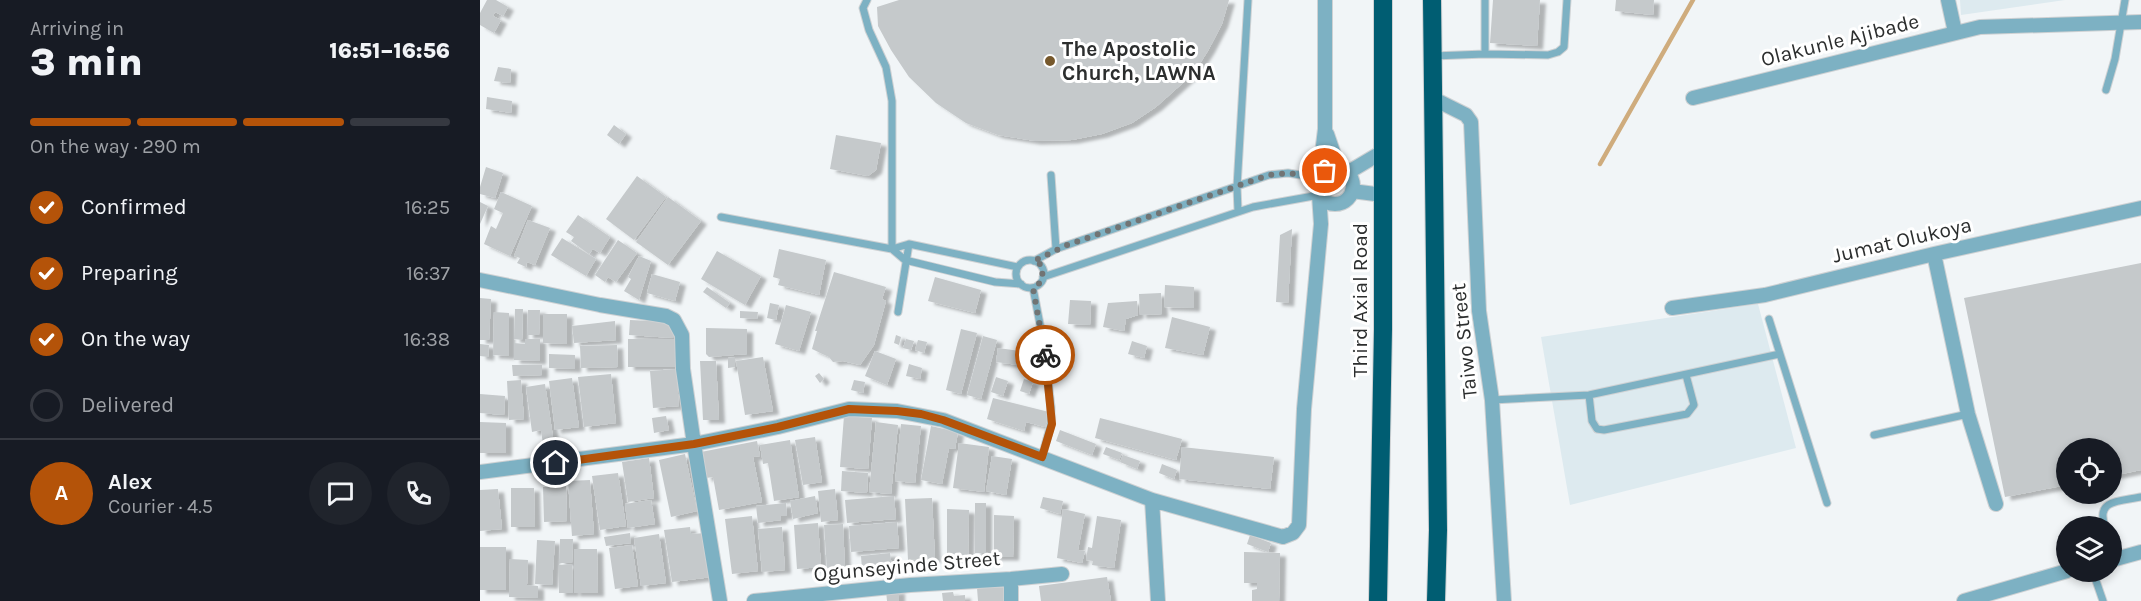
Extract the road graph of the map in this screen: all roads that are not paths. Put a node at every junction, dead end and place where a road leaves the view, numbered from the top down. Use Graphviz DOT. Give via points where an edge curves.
graph roads {
  1 [pos="867,0"];
  2 [pos="1248,0"];
  3 [pos="1325,0"];
  4 [pos="1383,0"];
  5 [pos="1432,0"];
  6 [pos="1485,0"];
  7 [pos="1567,0"];
  8 [pos="1948,0"];
  9 [pos="2125,0"];
  10 [pos="2120,21"];
  11 [pos="2141,22"];
  12 [pos="1955,32"];
  13 [pos="1485,54"];
  14 [pos="1433,56"];
  15 [pos="2106,90"];
  16 [pos="1694,98"];
  17 [pos="1434,99"];
  18 [pos="1325,129"];
  19 [pos="1384,151"];
  20 [pos="1343,171"];
  21 [pos="1052,175"];
  22 [pos="1319,178"];
  23 [pos="1237,187"];
  24 [pos="1352,191"];
  25 [pos="1319,195"];
  26 [pos="1383,195"];
  27 [pos="1336,204"];
  28 [pos="2141,208"];
  29 [pos="1238,212"];
  30 [pos="721,217"];
  31 [pos="1322,224"];
  32 [pos="909,244"];
  33 [pos="892,249"];
  34 [pos="1056,249"];
  35 [pos="1934,254"];
  36 [pos="905,260"];
  37 [pos="1034,261"];
  38 [pos="1018,267"];
  39 [pos="1043,277"];
  40 [pos="480,280"];
  41 [pos="1021,284"];
  42 [pos="1033,288"];
  43 [pos="1672,308"];
  44 [pos="898,312"];
  45 [pos="1769,320"];
  46 [pos="1780,354"];
  47 [pos="1686,375"];
  48 [pos="1589,395"];
  49 [pos="1492,400"];
  50 [pos="1968,414"];
  51 [pos="1874,435"];
  52 [pos="694,444"];
  53 [pos="1042,457"];
  54 [pos="480,472"];
  55 [pos="2141,497"];
  56 [pos="1152,500"];
  57 [pos="1827,503"];
  58 [pos="1996,504"];
  59 [pos="2102,516"];
  60 [pos="2141,552"];
  61 [pos="2122,554"];
  62 [pos="1062,574"];
  63 [pos="2056,574"];
  64 [pos="1011,579"];
  65 [pos="2096,582"];
  66 [pos="720,601"];
  67 [pos="754,601"];
  68 [pos="1011,601"];
  69 [pos="1158,601"];
  70 [pos="1378,601"];
  71 [pos="1436,601"];
  72 [pos="1504,601"];
  73 [pos="1964,601"];
  74 [pos="2103,601"];
  1 -- 33 [label="lane" via="863,8 886,67 892,101"];
  2 -- 23 [label="lane"];
  3 -- 18 [label="street"];
  4 -- 19 [label="highway, Third Axial Road"];
  5 -- 14 [label="highway"];
  6 -- 13 [label="lane"];
  7 -- 13 [label="lane" via="1564,47 1557,52"];
  8 -- 12 [label="street"];
  9 -- 10 [label="lane"];
  10 -- 11 [label="street, Olakunle Ajibade"];
  10 -- 12 [label="street, Olakunle Ajibade" via="1980,27"];
  10 -- 15 [label="lane"];
  12 -- 16 [label="street, Olakunle Ajibade"];
  13 -- 14 [label="lane"];
  14 -- 17 [label="highway"];
  17 -- 49 [label="street, Taiwo Street" via="1466,115 1471,122 1479,311"];
  17 -- 71 [label="highway"];
  18 -- 20 [label="street"];
  18 -- 22 [label="street"];
  19 -- 20 [label="street"];
  19 -- 26 [label="highway, Third Axial Road"];
  20 -- 22 [label="street" via="1325,171"];
  20 -- 24 [label="street" via="1351,178"];
  21 -- 34 [label="lane"];
  22 -- 23 [label="lane" via="1288,173 1269,175"];
  22 -- 25 [label="street"];
  23 -- 29 [label="lane"];
  23 -- 34 [label="lane"];
  24 -- 26 [label="street"];
  24 -- 27 [label="street"];
  25 -- 27 [label="street"];
  25 -- 29 [label="lane"];
  25 -- 31 [label="street"];
  26 -- 70 [label="highway, Third Axial Road"];
  27 -- 31 [label="street"];
  28 -- 35 [label="street, Jumat Olukoya"];
  29 -- 39 [label="lane"];
  30 -- 33 [label="lane"];
  31 -- 56 [label="street" via="1304,409 1299,525 1283,537"];
  32 -- 33 [label="lane"];
  32 -- 36 [label="lane"];
  32 -- 38 [label="lane"];
  33 -- 36 [label="lane"];
  34 -- 37 [label="lane"];
  35 -- 43 [label="street, Jumat Olukoya" via="1765,295"];
  35 -- 50 [label="street"];
  36 -- 41 [label="lane" via="995,282"];
  36 -- 44 [label="lane"];
  37 -- 38 [label="lane" via="1022,262"];
  37 -- 39 [label="lane" via="1040,264"];
  38 -- 41 [label="lane" via="1017,279"];
  39 -- 42 [label="lane"];
  40 -- 52 [label="street" via="674,320 682,334"];
  41 -- 42 [label="lane"];
  42 -- 53 [label="lane" via="1044,345 1052,424"];
  45 -- 46 [label="lane"];
  46 -- 47 [label="lane"];
  46 -- 57 [label="lane"];
  47 -- 48 [label="lane"];
  47 -- 48 [label="lane" via="1694,405 1687,414 1597,429 1592,421"];
  48 -- 49 [label="lane"];
  49 -- 72 [label="street, Taiwo Street"];
  50 -- 51 [label="lane"];
  50 -- 58 [label="street"];
  52 -- 53 [label="street" via="849,409 871,409 943,420"];
  52 -- 54 [label="street"];
  52 -- 66 [label="street"];
  53 -- 56 [label="street"];
  55 -- 59 [label="lane" via="2110,503"];
  56 -- 69 [label="street"];
  60 -- 61 [label="street"];
  62 -- 64 [label="street, Ogunseyinde Street"];
  63 -- 73 [label="street"];
  64 -- 67 [label="street, Ogunseyinde Street"];
  64 -- 68 [label="street"];
  65 -- 74 [label="lane"];
}
